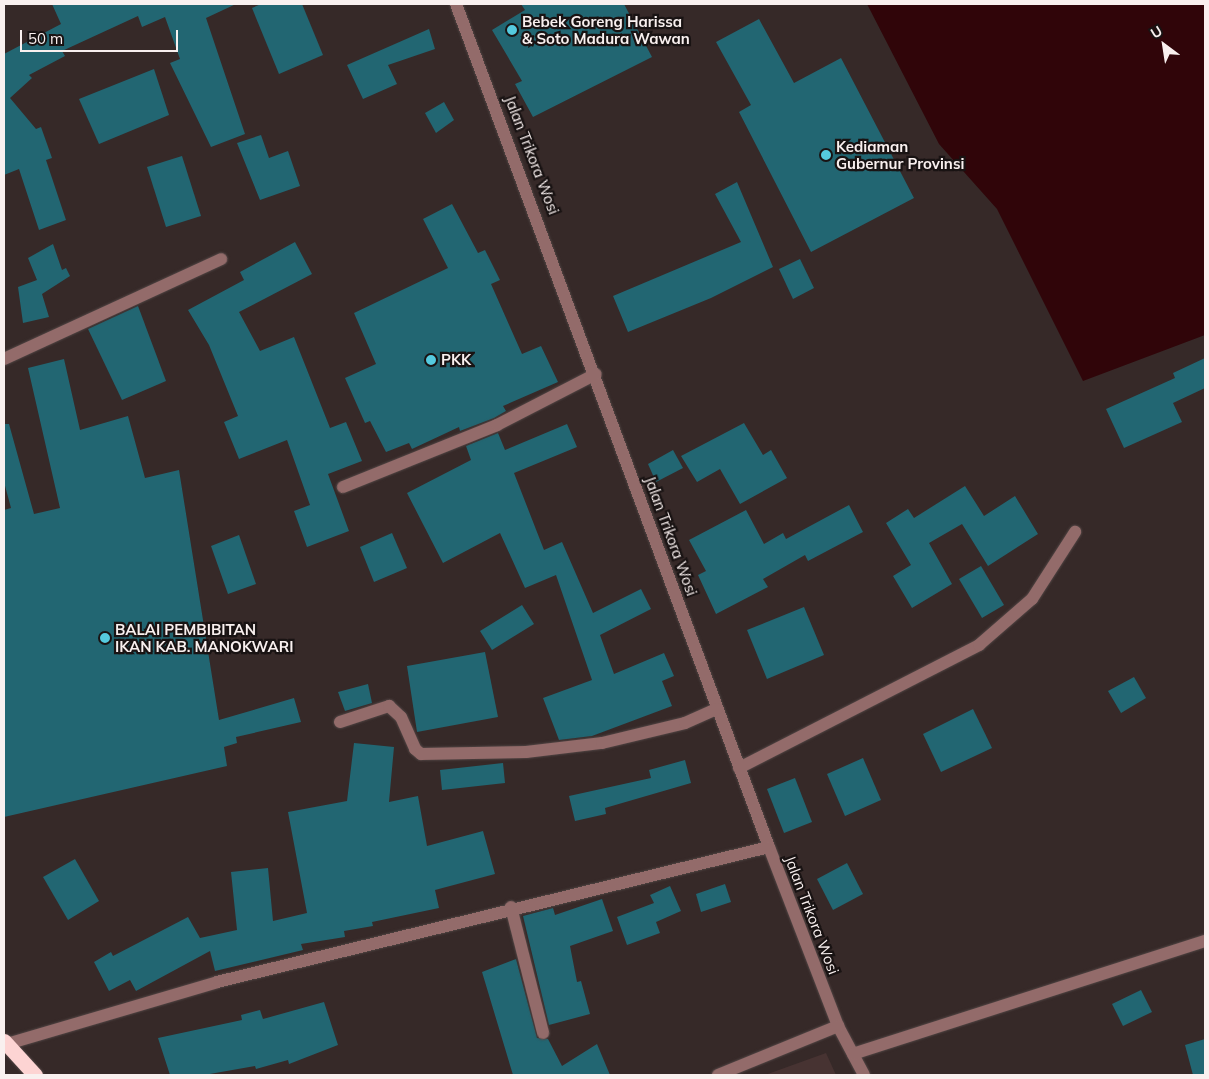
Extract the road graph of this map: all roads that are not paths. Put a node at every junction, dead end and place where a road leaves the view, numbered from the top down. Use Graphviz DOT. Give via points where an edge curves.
graph roads {
  1 [pos="456,4"];
  2 [pos="221,259"];
  3 [pos="4,359"];
  4 [pos="596,374"];
  5 [pos="343,487"];
  6 [pos="1075,532"];
  7 [pos="717,709"];
  8 [pos="340,722"];
  9 [pos="739,768"];
  10 [pos="769,847"];
  11 [pos="511,907"];
  12 [pos="1205,941"];
  13 [pos="838,1026"];
  14 [pos="543,1033"];
  15 [pos="5,1042"];
  16 [pos="853,1054"];
  17 [pos="35,1075"];
  18 [pos="718,1075"];
  19 [pos="864,1075"];
  1 -- 4 [label="street, Jalan Trikora Wosi"];
  2 -- 3 [label="street"];
  4 -- 5 [label="street" via="497,425"];
  4 -- 7 [label="street, Jalan Trikora Wosi"];
  6 -- 9 [label="street" via="1032,599 979,645"];
  7 -- 8 [label="street" via="685,723 602,743 526,752 422,754 415,749 401,717 390,706"];
  7 -- 9 [label="street, Jalan Trikora Wosi"];
  9 -- 10 [label="street, Jalan Trikora Wosi"];
  10 -- 11 [label="street"];
  10 -- 13 [label="street, Jalan Trikora Wosi"];
  11 -- 14 [label="street"];
  11 -- 15 [label="street" via="217,982"];
  12 -- 16 [label="street"];
  13 -- 16 [label="street, Jalan Trikora Wosi"];
  13 -- 18 [label="street"];
  15 -- 17 [label="highway"];
  16 -- 19 [label="street, Jalan Trikora Wosi"];
}
